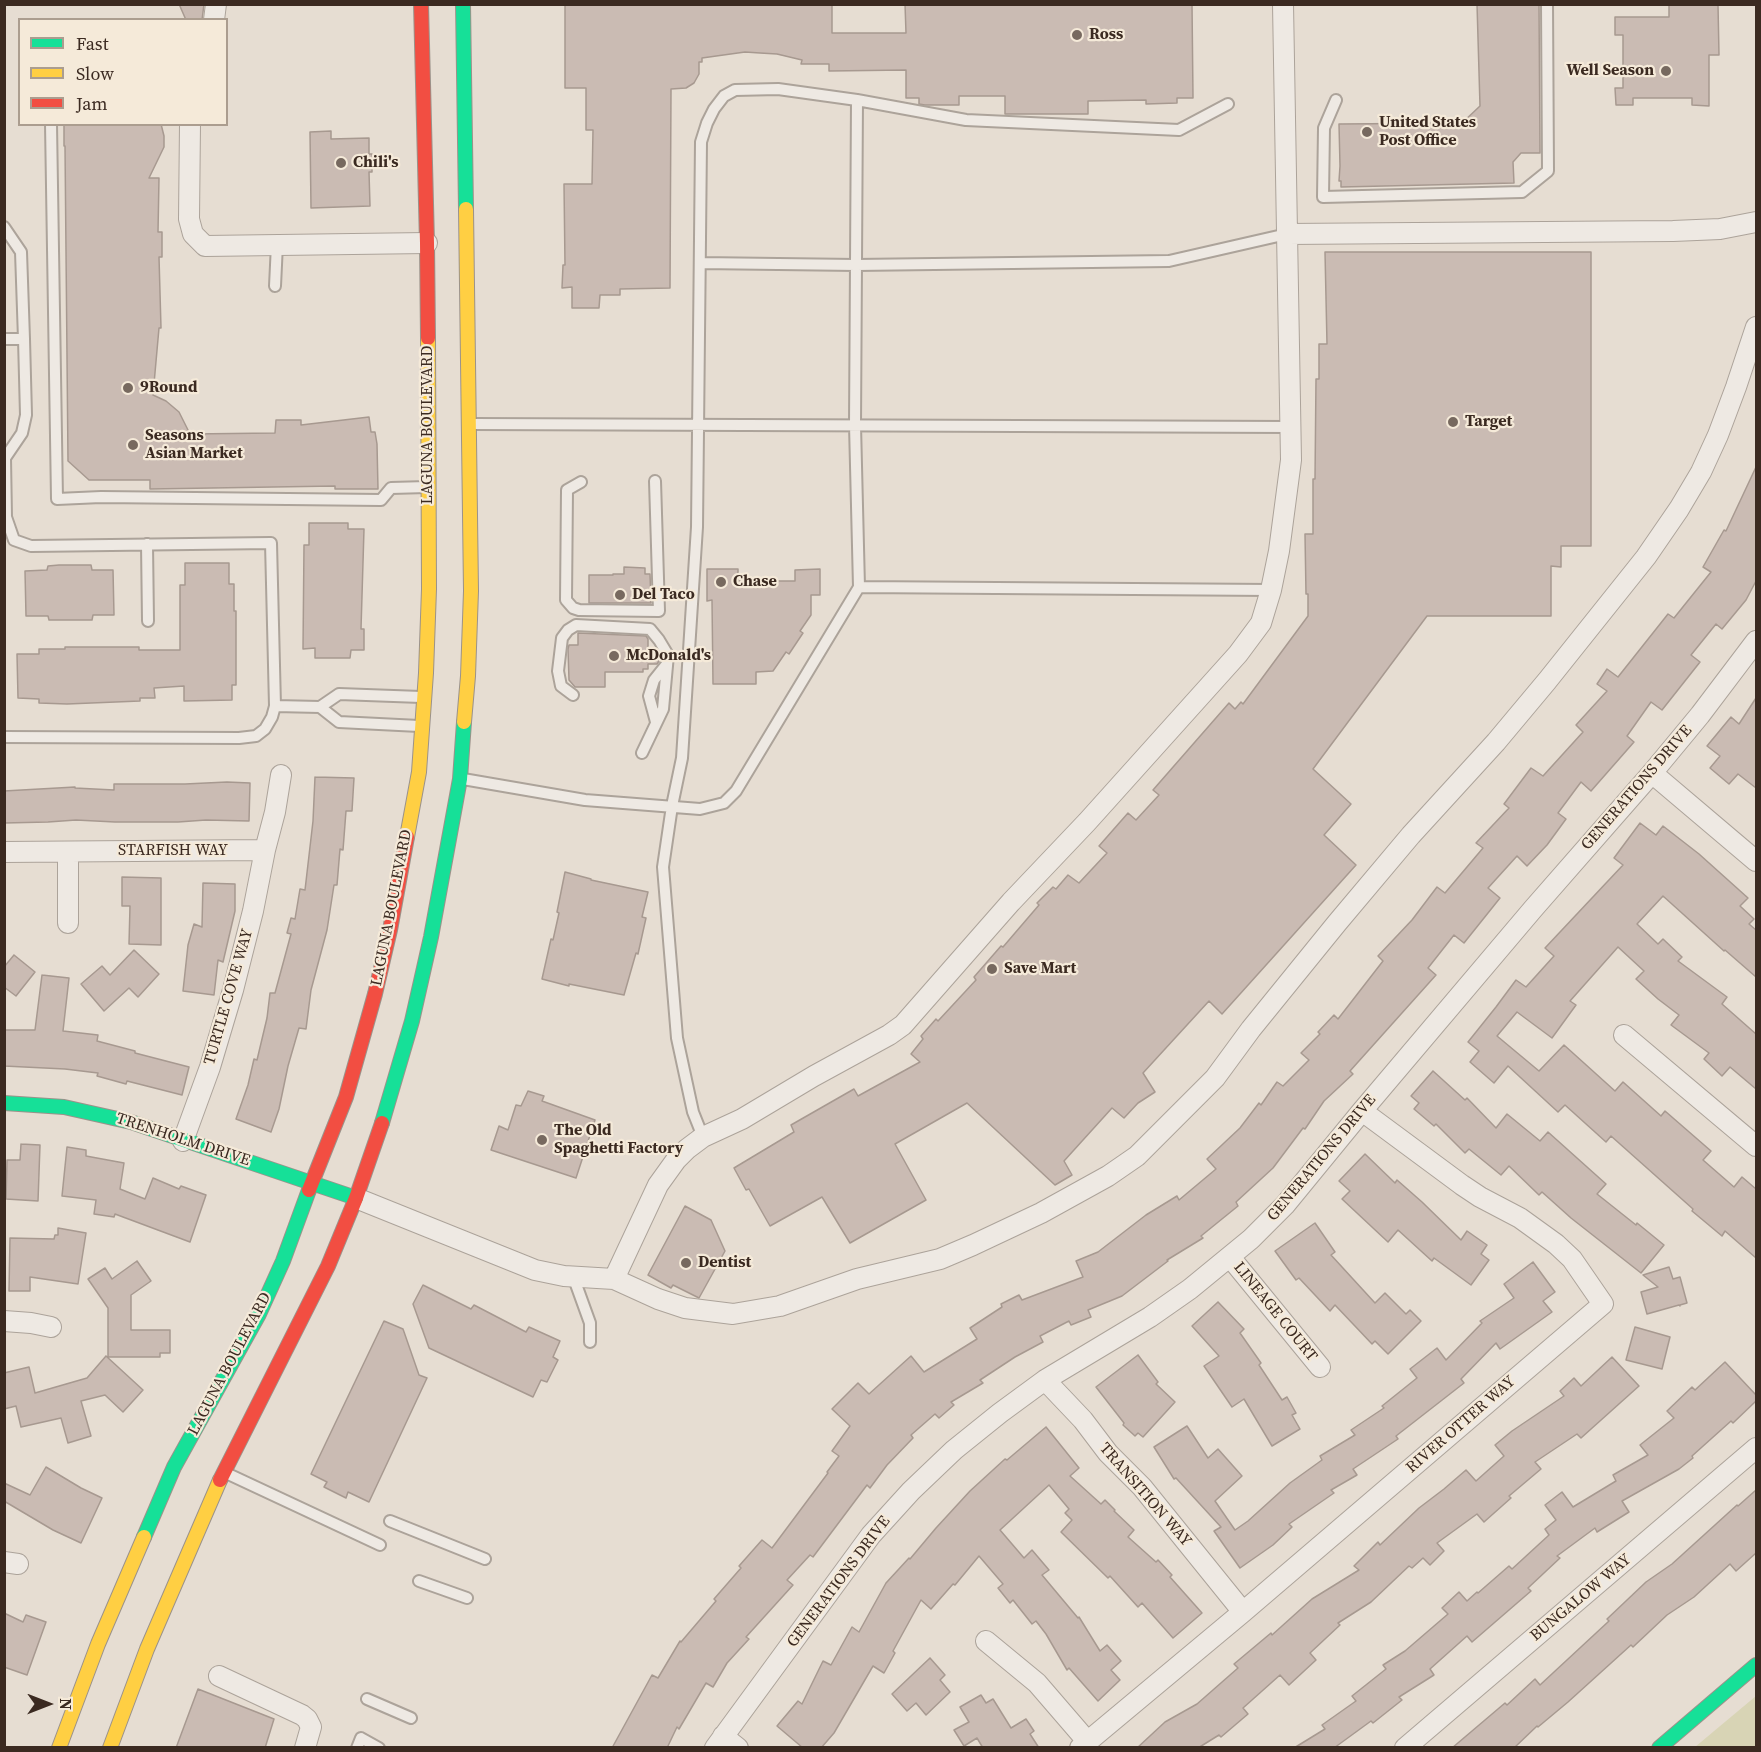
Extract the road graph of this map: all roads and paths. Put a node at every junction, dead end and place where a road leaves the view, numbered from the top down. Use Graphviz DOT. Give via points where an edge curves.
graph roads {
  1 [pos="421,4"];
  2 [pos="463,4"];
  3 [pos="1283,4"];
  4 [pos="1547,4"];
  5 [pos="857,100"];
  6 [pos="1336,100"];
  7 [pos="1228,104"];
  8 [pos="51,126"];
  9 [pos="190,126"];
  10 [pos="1756,222"];
  11 [pos="4,227"];
  12 [pos="1287,234"];
  13 [pos="427,243"];
  14 [pos="277,244"];
  15 [pos="700,263"];
  16 [pos="856,265"];
  17 [pos="275,286"];
  18 [pos="1756,327"];
  19 [pos="4,339"];
  20 [pos="24,339"];
  21 [pos="470,424"];
  22 [pos="697,425"];
  23 [pos="855,425"];
  24 [pos="1291,427"];
  25 [pos="581,482"];
  26 [pos="655,482"];
  27 [pos="428,487"];
  28 [pos="429,516"];
  29 [pos="441,531"];
  30 [pos="147,544"];
  31 [pos="859,587"];
  32 [pos="1271,590"];
  33 [pos="148,621"];
  34 [pos="1756,641"];
  35 [pos="573,695"];
  36 [pos="424,697"];
  37 [pos="275,706"];
  38 [pos="320,707"];
  39 [pos="422,726"];
  40 [pos="4,736"];
  41 [pos="642,753"];
  42 [pos="1652,773"];
  43 [pos="281,775"];
  44 [pos="454,775"];
  45 [pos="672,806"];
  46 [pos="265,850"];
  47 [pos="4,852"];
  48 [pos="68,852"];
  49 [pos="1756,861"];
  50 [pos="68,923"];
  51 [pos="1624,1035"];
  52 [pos="4,1103"];
  53 [pos="1362,1111"];
  54 [pos="703,1137"];
  55 [pos="183,1141"];
  56 [pos="1756,1146"];
  57 [pos="312,1182"];
  58 [pos="356,1198"];
  59 [pos="1230,1257"];
  60 [pos="573,1276"];
  61 [pos="614,1279"];
  62 [pos="4,1321"];
  63 [pos="51,1327"];
  64 [pos="590,1342"];
  65 [pos="1320,1367"];
  66 [pos="1045,1380"];
  67 [pos="1756,1448"];
  68 [pos="223,1472"];
  69 [pos="390,1521"];
  70 [pos="380,1545"];
  71 [pos="485,1559"];
  72 [pos="419,1581"];
  73 [pos="467,1598"];
  74 [pos="1243,1612"];
  75 [pos="986,1641"];
  76 [pos="1756,1665"];
  77 [pos="219,1676"];
  78 [pos="367,1699"];
  79 [pos="411,1718"];
  80 [pos="725,1744"];
  81 [pos="1084,1744"];
  82 [pos="59,1748"];
  83 [pos="110,1748"];
  84 [pos="305,1748"];
  85 [pos="357,1748"];
  86 [pos="379,1748"];
  87 [pos="1405,1748"];
  88 [pos="1659,1748"];
  1 -- 13 [label="main road, LAGUNA BOULEVARD"];
  2 -- 21 [label="main road"];
  3 -- 12 [label="street"];
  4 -- 6 [label="lane" via="1548,171 1522,192 1323,197 1324,128"];
  5 -- 7 [label="lane" via="966,120 1179,130"];
  5 -- 15 [label="lane" via="778,89 735,90 724,96 706,123 701,142"];
  5 -- 16 [label="lane"];
  8 -- 27 [label="lane" via="57,499 101,496 381,500 391,488"];
  9 -- 14 [label="street" via="189,219 197,240 209,247"];
  10 -- 12 [label="street" via="1720,229 1673,231"];
  11 -- 20 [label="lane" via="21,252"];
  12 -- 16 [label="lane" via="1169,261"];
  12 -- 24 [label="street"];
  13 -- 14 [label="street"];
  13 -- 27 [label="main road, LAGUNA BOULEVARD"];
  14 -- 17 [label="lane"];
  15 -- 16 [label="lane"];
  15 -- 22 [label="lane"];
  16 -- 23 [label="lane"];
  18 -- 61 [label="street" via="1733,397 1701,472 1646,556 1496,742 1337,923 1215,1078 1137,1156 1060,1203 940,1259 857,1279 780,1306 733,1314 685,1308"];
  19 -- 20 [label="lane"];
  20 -- 30 [label="lane" via="26,415 22,433 5,458 6,517 14,540 31,546"];
  21 -- 22 [label="lane"];
  21 -- 44 [label="main road" via="468,675"];
  22 -- 23 [label="lane"];
  22 -- 45 [label="lane" via="697,527 682,758"];
  23 -- 24 [label="lane"];
  23 -- 31 [label="lane"];
  24 -- 32 [label="street" via="1289,485"];
  25 -- 26 [label="lane" via="567,490 566,600 579,610 659,611"];
  27 -- 28 [label="main road, LAGUNA BOULEVARD"];
  28 -- 29 [label="main road"];
  28 -- 36 [label="main road, LAGUNA BOULEVARD"];
  30 -- 33 [label="lane"];
  30 -- 37 [label="lane" via="271,543"];
  31 -- 32 [label="lane"];
  31 -- 45 [label="lane" via="736,791 724,803 700,809"];
  32 -- 54 [label="street" via="1261,623 1238,654 903,1025 742,1119"];
  34 -- 42 [label="street, GENERATIONS DRIVE"];
  35 -- 41 [label="lane" via="561,686 558,671 562,638 568,630 576,625 650,629 668,655 663,709"];
  36 -- 38 [label="lane" via="339,694"];
  36 -- 39 [label="main road, LAGUNA BOULEVARD"];
  37 -- 38 [label="lane"];
  37 -- 40 [label="lane" via="265,729 256,736 239,738"];
  38 -- 39 [label="lane" via="339,722"];
  39 -- 57 [label="main road, LAGUNA BOULEVARD" via="419,772 375,994 346,1097"];
  42 -- 49 [label="street"];
  42 -- 53 [label="street, GENERATIONS DRIVE"];
  43 -- 46 [label="street"];
  44 -- 45 [label="lane" via="585,800"];
  44 -- 58 [label="main road" via="431,937 412,1021"];
  45 -- 54 [label="lane" via="663,867 674,1008 693,1112"];
  46 -- 48 [label="street, STARFISH WAY"];
  46 -- 55 [label="street, TURTLE COVE WAY" via="233,990"];
  47 -- 48 [label="street, STARFISH WAY"];
  48 -- 50 [label="street"];
  51 -- 56 [label="street"];
  52 -- 55 [label="main road, TRENHOLM DRIVE" via="87,1111"];
  53 -- 59 [label="street, GENERATIONS DRIVE" via="1285,1205"];
  53 -- 74 [label="street, RIVER OTTER WAY" via="1462,1185 1556,1244 1572,1259 1603,1304"];
  54 -- 61 [label="street" via="676,1160 658,1185"];
  55 -- 57 [label="main road, TRENHOLM DRIVE"];
  57 -- 58 [label="main road, TRENHOLM DRIVE"];
  57 -- 82 [label="main road, LAGUNA BOULEVARD" via="259,1314 174,1467 98,1644"];
  58 -- 60 [label="street" via="535,1270"];
  58 -- 68 [label="main road" via="328,1266"];
  59 -- 65 [label="street, LINEAGE COURT"];
  59 -- 66 [label="street, GENERATIONS DRIVE" via="1150,1317"];
  60 -- 61 [label="street"];
  60 -- 64 [label="lane" via="590,1323"];
  62 -- 63 [label="street"];
  66 -- 74 [label="street, TRANSITION WAY" via="1142,1487"];
  66 -- 80 [label="street, GENERATIONS DRIVE" via="954,1450 871,1535"];
  67 -- 87 [label="street, BUNGALOW WAY"];
  68 -- 70 [label="lane"];
  68 -- 83 [label="main road" via="147,1649"];
  69 -- 71 [label="lane"];
  72 -- 73 [label="lane"];
  74 -- 81 [label="street, RIVER OTTER WAY"];
  75 -- 81 [label="street" via="1037,1683"];
  76 -- 88 [label="main road"];
  77 -- 84 [label="street" via="302,1715 311,1727"];
  78 -- 79 [label="lane"];
  85 -- 86 [label="lane" via="361,1738"];
}
